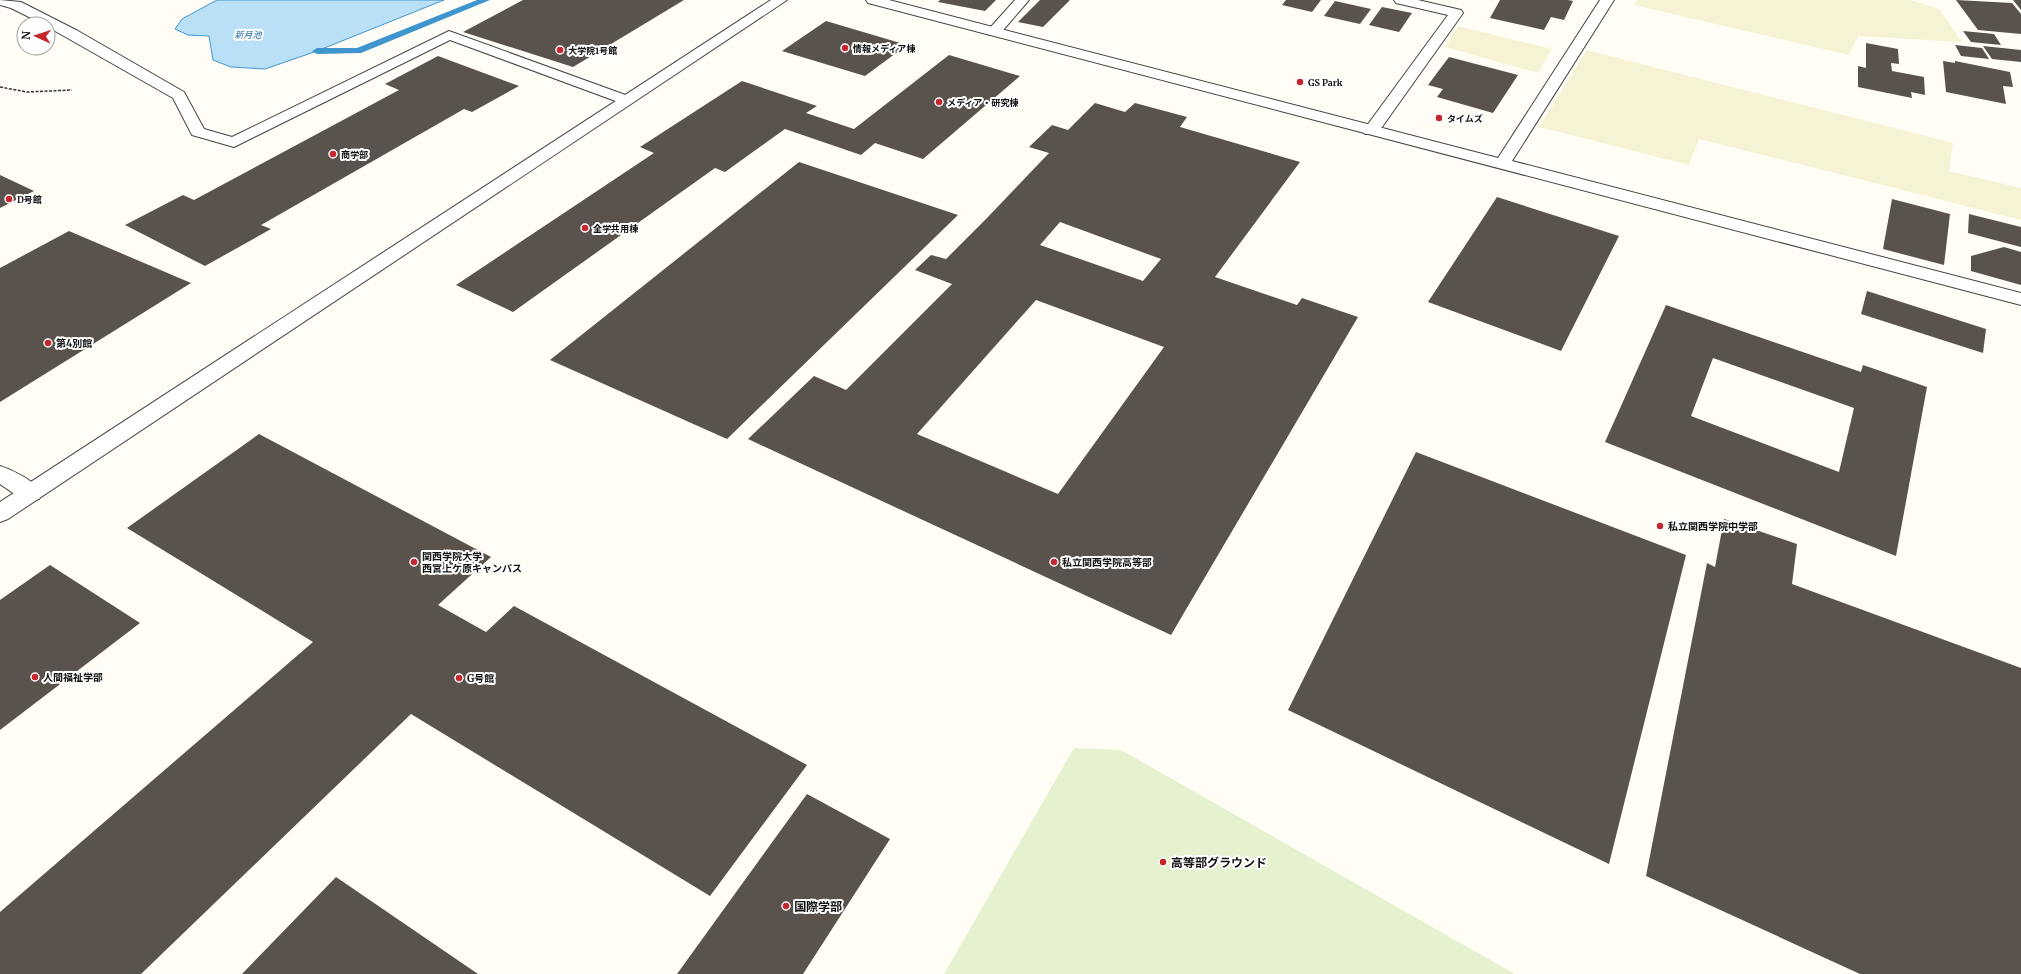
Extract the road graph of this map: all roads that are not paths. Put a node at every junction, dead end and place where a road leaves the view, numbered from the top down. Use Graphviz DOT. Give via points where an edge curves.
graph roads {
  1 [pos="780,0"];
  2 [pos="873,0"];
  3 [pos="1022,0"];
  4 [pos="1401,0"];
  5 [pos="1608,0"];
  6 [pos="0,1"];
  7 [pos="994,32"];
  8 [pos="626,100"];
  9 [pos="1371,130"];
  10 [pos="1502,165"];
  11 [pos="2021,299"];
  12 [pos="0,474"];
  13 [pos="31,494"];
  14 [pos="0,513"];
  1 -- 8 [label="street"];
  2 -- 7 [label="street"];
  3 -- 7 [label="street"];
  4 -- 9 [label="street" via="1459,7"];
  5 -- 10 [label="street"];
  6 -- 8 [label="street" via="16,5 73,34 173,90 179,94 198,132 234,142 448,35"];
  7 -- 9 [label="street"];
  8 -- 13 [label="street"];
  9 -- 10 [label="street"];
  10 -- 11 [label="street"];
  12 -- 13 [label="street"];
  13 -- 14 [label="street"];
}
